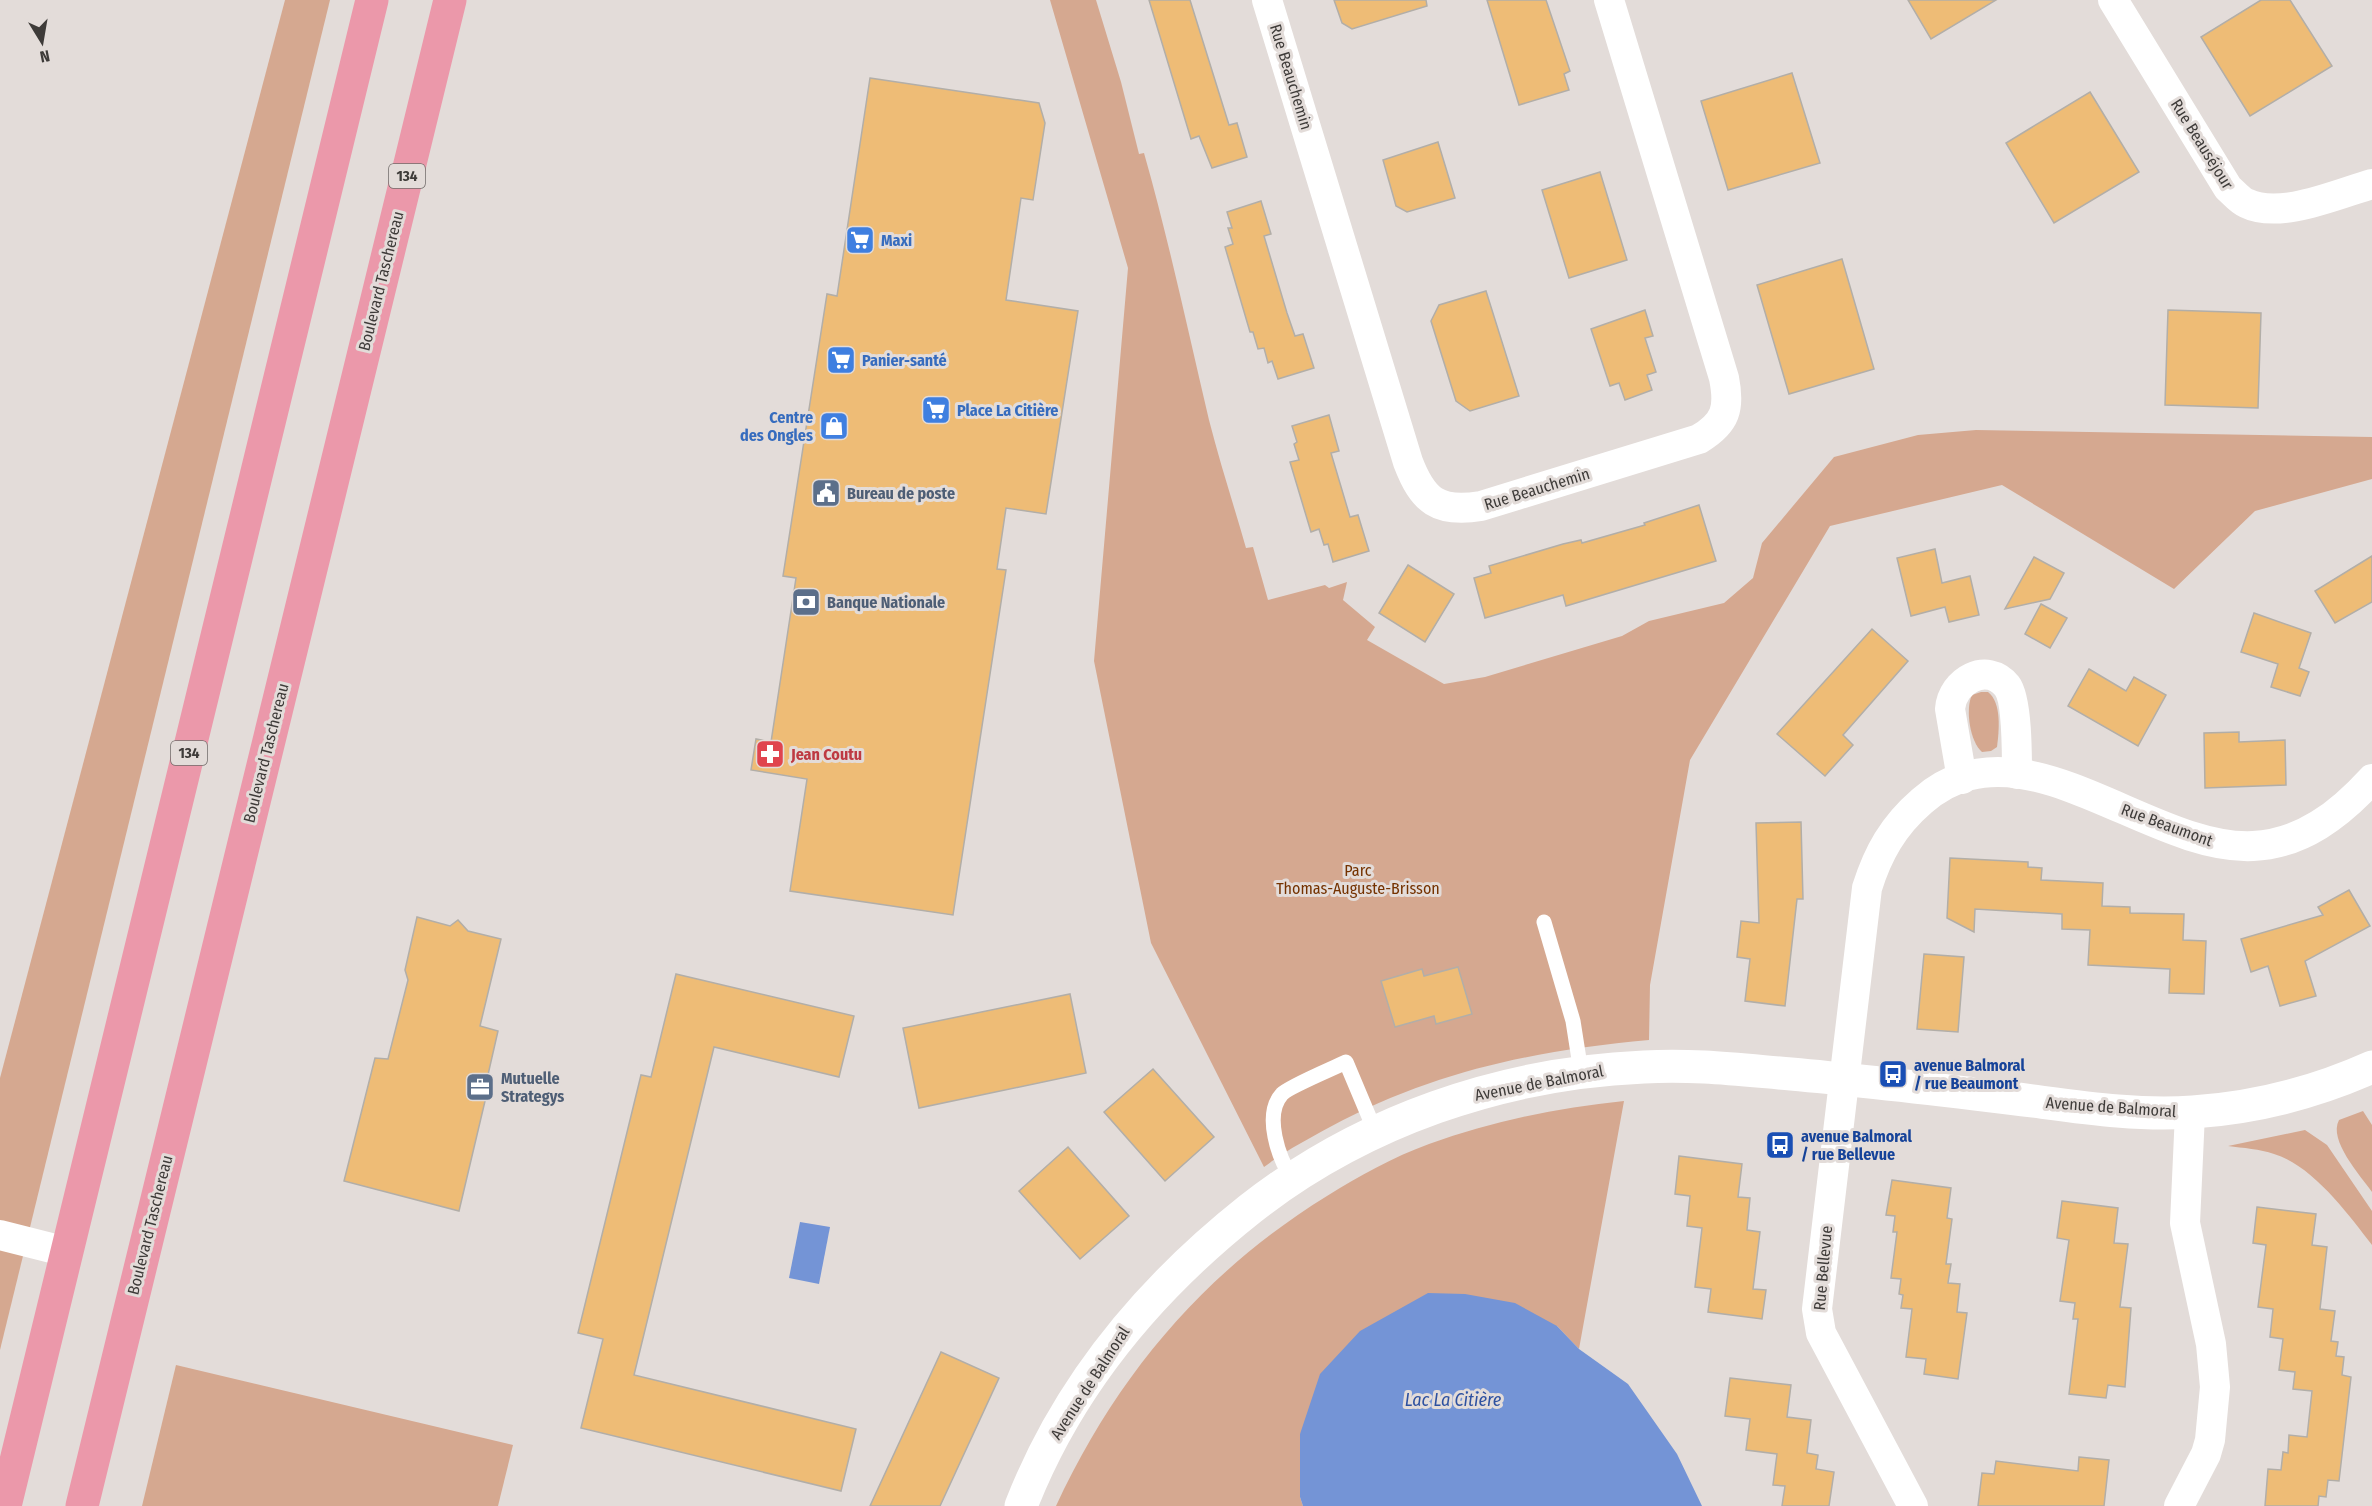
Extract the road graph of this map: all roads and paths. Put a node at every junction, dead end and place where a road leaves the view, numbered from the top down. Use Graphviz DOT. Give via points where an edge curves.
graph roads {
  1 [pos="372,0"];
  2 [pos="450,0"];
  3 [pos="1267,0"];
  4 [pos="1609,0"];
  5 [pos="2113,0"];
  6 [pos="2372,184"];
  7 [pos="2017,774"];
  8 [pos="1962,779"];
  9 [pos="2372,779"];
  10 [pos="1544,922"];
  11 [pos="2372,1067"];
  12 [pos="1581,1072"];
  13 [pos="1844,1079"];
  14 [pos="2190,1113"];
  15 [pos="1375,1131"];
  16 [pos="1292,1178"];
  17 [pos="0,1235"];
  18 [pos="67,1252"];
  19 [pos="5,1506"];
  20 [pos="82,1506"];
  21 [pos="1021,1506"];
  22 [pos="1913,1506"];
  23 [pos="2179,1506"];
  1 -- 18 [label="main road, 134"];
  2 -- 20 [label="main road, Boulevard Taschereau / 134"];
  3 -- 4 [label="street, Rue Beauchemin" via="1412,471 1423,494 1448,508 1464,509 1700,439 1722,420 1727,407 1724,378"];
  5 -- 6 [label="street, Rue Beauséjour" via="2228,188 2243,202 2281,209"];
  7 -- 8 [label="street, Rue Beaumont"];
  7 -- 8 [label="street" via="2008,687 1992,676 1982,675 1961,683 1951,700"];
  7 -- 9 [label="street, Rue Beaumont" via="2046,779 2200,840 2252,846 2275,844 2308,831 2343,809"];
  8 -- 13 [label="street, Rue Beaumont" via="1944,785 1912,809 1884,843 1874,864 1865,899"];
  10 -- 12 [label="lane" via="1573,1021"];
  11 -- 14 [label="street, Avenue de Balmoral" via="2279,1099"];
  12 -- 13 [label="street, Avenue de Balmoral" via="1647,1066 1702,1067"];
  12 -- 15 [label="street, Avenue de Balmoral" via="1467,1096"];
  13 -- 14 [label="street, Avenue de Balmoral" via="2100,1108"];
  13 -- 22 [label="street, Rue Bellevue" via="1818,1320 1828,1348"];
  14 -- 23 [label="street" via="2185,1223 2208,1326 2215,1387 2211,1440"];
  15 -- 16 [label="street, Avenue de Balmoral"];
  15 -- 16 [label="lane" via="1346,1062 1283,1093 1277,1103 1275,1136 1284,1167"];
  16 -- 21 [label="street, Avenue de Balmoral" via="1208,1243 1137,1313 1070,1406"];
  17 -- 18 [label="street"];
  18 -- 19 [label="main road, 134"];
}
